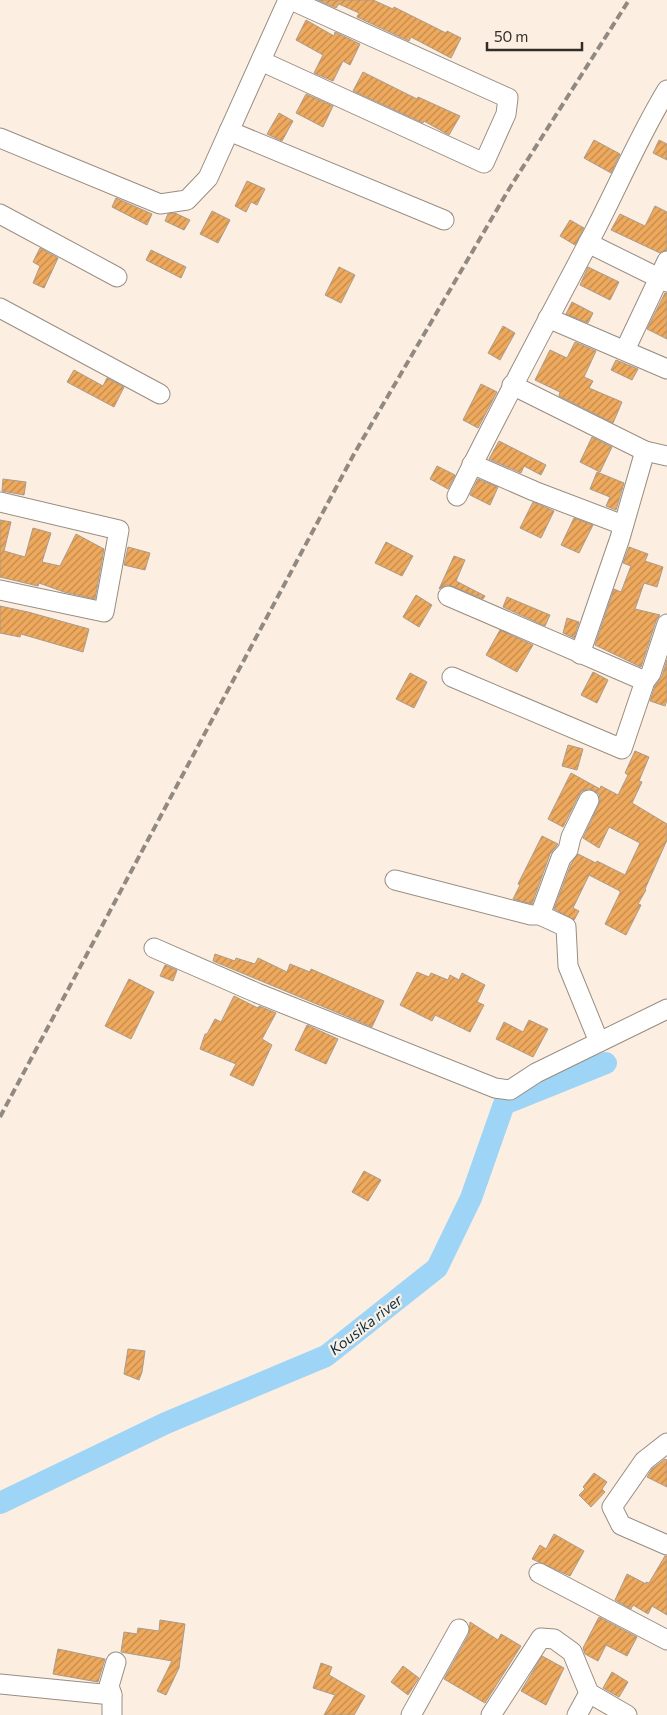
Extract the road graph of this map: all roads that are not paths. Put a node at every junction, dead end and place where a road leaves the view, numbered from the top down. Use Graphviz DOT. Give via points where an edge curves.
graph roads {
  1 [pos="289,0"];
  2 [pos="261,61"];
  3 [pos="667,90"];
  4 [pos="229,131"];
  5 [pos="0,138"];
  6 [pos="0,214"];
  7 [pos="444,220"];
  8 [pos="588,243"];
  9 [pos="667,261"];
  10 [pos="117,277"];
  11 [pos="663,280"];
  12 [pos="0,308"];
  13 [pos="548,318"];
  14 [pos="625,350"];
  15 [pos="667,369"];
  16 [pos="512,385"];
  17 [pos="160,394"];
  18 [pos="645,451"];
  19 [pos="667,456"];
  20 [pos="472,464"];
  21 [pos="456,496"];
  22 [pos="0,502"];
  23 [pos="623,525"];
  24 [pos="0,590"];
  25 [pos="448,596"];
  26 [pos="667,624"];
  27 [pos="580,654"];
  28 [pos="452,677"];
  29 [pos="645,681"];
  30 [pos="589,800"];
  31 [pos="395,880"];
  32 [pos="540,915"];
  33 [pos="154,948"];
  34 [pos="667,1009"];
  35 [pos="599,1042"];
  36 [pos="667,1443"];
  37 [pos="667,1545"];
  38 [pos="539,1573"];
  39 [pos="459,1629"];
  40 [pos="667,1640"];
  41 [pos="116,1662"];
  42 [pos="0,1684"];
  43 [pos="589,1693"];
  44 [pos="112,1695"];
  45 [pos="419,1712"];
  46 [pos="112,1715"];
  47 [pos="490,1715"];
  48 [pos="576,1715"];
  49 [pos="627,1715"];
  1 -- 2 [label="street"];
  1 -- 2 [label="street" via="508,98 506,114 484,163"];
  2 -- 4 [label="street"];
  3 -- 8 [label="street" via="649,119"];
  4 -- 5 [label="street" via="208,178 187,200 160,204"];
  4 -- 7 [label="street"];
  6 -- 10 [label="street"];
  8 -- 11 [label="street"];
  8 -- 13 [label="street"];
  9 -- 11 [label="street"];
  11 -- 14 [label="street"];
  12 -- 17 [label="street"];
  13 -- 14 [label="street"];
  13 -- 16 [label="street"];
  14 -- 15 [label="street"];
  16 -- 18 [label="street"];
  16 -- 20 [label="street"];
  18 -- 19 [label="street"];
  18 -- 23 [label="street"];
  20 -- 21 [label="street"];
  20 -- 23 [label="street"];
  22 -- 24 [label="street" via="119,530 104,612"];
  23 -- 27 [label="street"];
  25 -- 27 [label="street"];
  26 -- 29 [label="street" via="651,673"];
  27 -- 29 [label="street"];
  28 -- 29 [label="street" via="622,749"];
  30 -- 32 [label="street" via="568,850 561,858"];
  31 -- 32 [label="street"];
  32 -- 35 [label="street" via="566,927 568,966"];
  33 -- 35 [label="street" via="257,993 495,1088 510,1090 536,1073"];
  34 -- 35 [label="street"];
  36 -- 37 [label="street" via="644,1460 612,1507 621,1525"];
  38 -- 40 [label="street"];
  39 -- 45 [label="street"];
  41 -- 44 [label="street" via="109,1686"];
  42 -- 44 [label="street"];
  43 -- 47 [label="street" via="572,1652 554,1639 541,1638"];
  43 -- 48 [label="street"];
  43 -- 49 [label="street"];
  44 -- 46 [label="street"];
}
